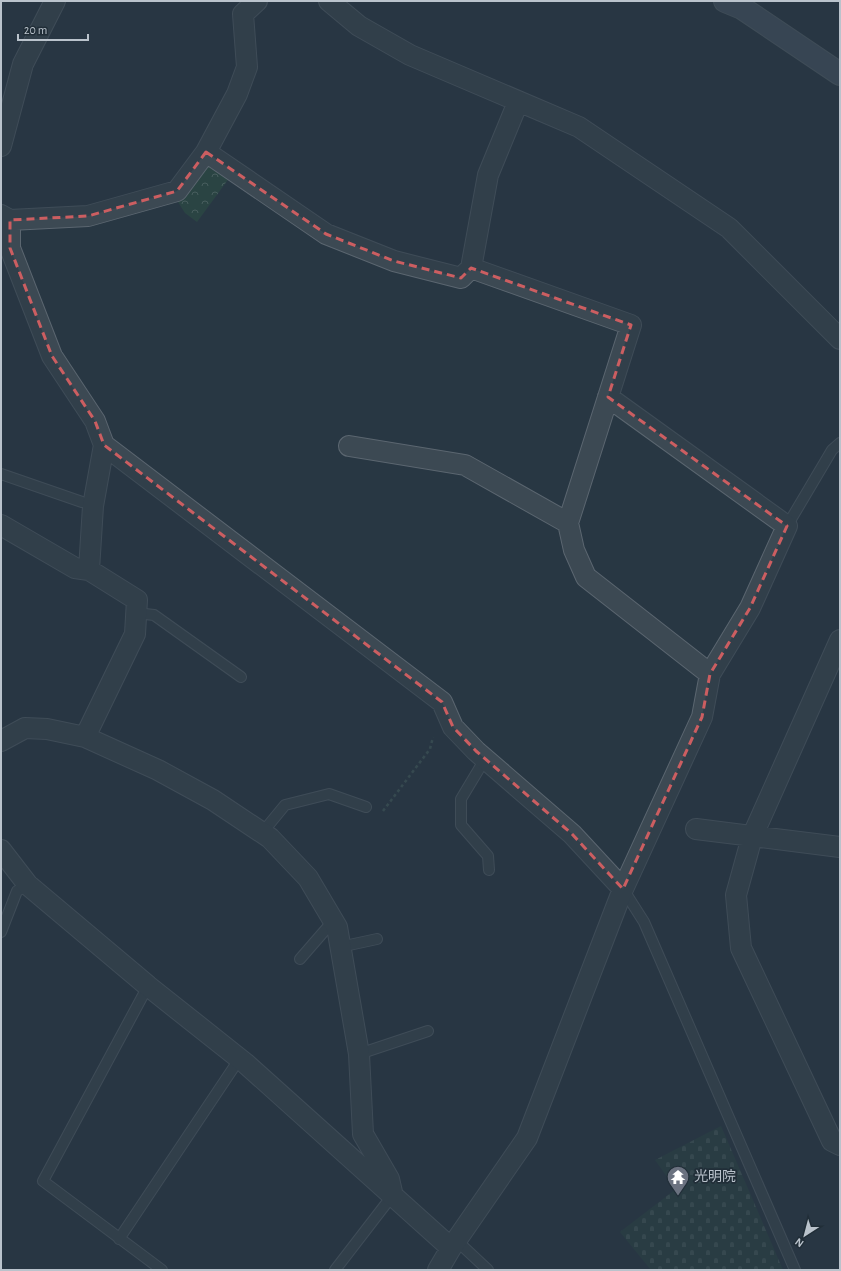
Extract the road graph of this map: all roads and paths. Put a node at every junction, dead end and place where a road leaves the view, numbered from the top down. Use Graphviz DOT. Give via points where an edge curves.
graph roads {
  1 [pos="55,1"];
  2 [pos="256,1"];
  3 [pos="329,1"];
  4 [pos="737,3"];
  5 [pos="840,74"];
  6 [pos="518,102"];
  7 [pos="1,146"];
  8 [pos="206,152"];
  9 [pos="5,218"];
  10 [pos="472,268"];
  11 [pos="840,339"];
  12 [pos="608,397"];
  13 [pos="840,443"];
  14 [pos="104,445"];
  15 [pos="349,446"];
  16 [pos="1,474"];
  17 [pos="82,502"];
  18 [pos="568,523"];
  19 [pos="1,525"];
  20 [pos="787,526"];
  21 [pos="90,570"];
  22 [pos="136,613"];
  23 [pos="840,640"];
  24 [pos="710,674"];
  25 [pos="241,677"];
  26 [pos="450,718"];
  27 [pos="85,737"];
  28 [pos="1,741"];
  29 [pos="485,759"];
  30 [pos="366,807"];
  31 [pos="696,829"];
  32 [pos="262,833"];
  33 [pos="752,837"];
  34 [pos="840,847"];
  35 [pos="1,850"];
  36 [pos="489,870"];
  37 [pos="28,885"];
  38 [pos="623,889"];
  39 [pos="333,921"];
  40 [pos="1,932"];
  41 [pos="377,939"];
  42 [pos="340,947"];
  43 [pos="300,959"];
  44 [pos="148,986"];
  45 [pos="428,1031"];
  46 [pos="359,1054"];
  47 [pos="240,1058"];
  48 [pos="840,1145"];
  49 [pos="392,1196"];
  50 [pos="119,1239"];
  51 [pos="453,1244"];
  52 [pos="162,1270"];
  53 [pos="335,1270"];
  54 [pos="438,1270"];
  55 [pos="488,1270"];
  56 [pos="795,1270"];
  1 -- 7 [label="street" via="24,64"];
  2 -- 8 [label="street" via="243,14 247,67 237,94"];
  3 -- 6 [label="street" via="359,26 410,55"];
  4 -- 5 [label="street"];
  6 -- 10 [label="street" via="488,175"];
  6 -- 11 [label="street" via="579,127 728,228"];
  8 -- 9 [label="street" via="177,191 88,216"];
  8 -- 10 [label="street" via="326,234 394,261 461,278"];
  9 -- 14 [label="street" via="10,248 52,356 95,421"];
  10 -- 12 [label="street" via="631,325"];
  12 -- 18 [label="street"];
  12 -- 20 [label="street"];
  13 -- 20 [label="lane" via="832,450"];
  14 -- 21 [label="street" via="93,506"];
  14 -- 26 [label="street" via="442,702"];
  15 -- 18 [label="street" via="465,465"];
  16 -- 17 [label="lane"];
  18 -- 24 [label="street" via="574,550 586,577"];
  19 -- 21 [label="street" via="74,568"];
  20 -- 24 [label="street" via="750,608"];
  21 -- 22 [label="street" via="136,600"];
  22 -- 25 [label="lane" via="154,615"];
  22 -- 27 [label="street" via="135,634"];
  23 -- 33 [label="street"];
  24 -- 38 [label="street" via="702,717"];
  26 -- 29 [label="street" via="454,727"];
  26 -- 30 [label="path" via="435,728 430,749 383,811"];
  27 -- 28 [label="street" via="25,728"];
  27 -- 32 [label="street" via="158,770 213,800"];
  29 -- 36 [label="lane" via="461,799 461,825 488,856"];
  29 -- 38 [label="street" via="572,834"];
  30 -- 32 [label="lane" via="329,794 285,805"];
  31 -- 33 [label="street"];
  32 -- 39 [label="street" via="270,838 308,878"];
  33 -- 34 [label="street"];
  33 -- 48 [label="street" via="736,895 741,948 832,1141"];
  35 -- 37 [label="street"];
  37 -- 40 [label="lane" via="17,891"];
  37 -- 44 [label="street"];
  38 -- 51 [label="street" via="527,1138"];
  38 -- 56 [label="lane" via="644,922"];
  39 -- 42 [label="street"];
  39 -- 43 [label="lane"];
  41 -- 42 [label="lane"];
  42 -- 46 [label="street"];
  44 -- 47 [label="street"];
  44 -- 50 [label="lane" via="43,1181"];
  45 -- 46 [label="lane"];
  46 -- 49 [label="street" via="363,1134 389,1179"];
  47 -- 49 [label="street"];
  47 -- 50 [label="lane"];
  49 -- 51 [label="street"];
  49 -- 53 [label="lane"];
  50 -- 52 [label="lane"];
  51 -- 54 [label="street"];
  51 -- 55 [label="lane"];
}
